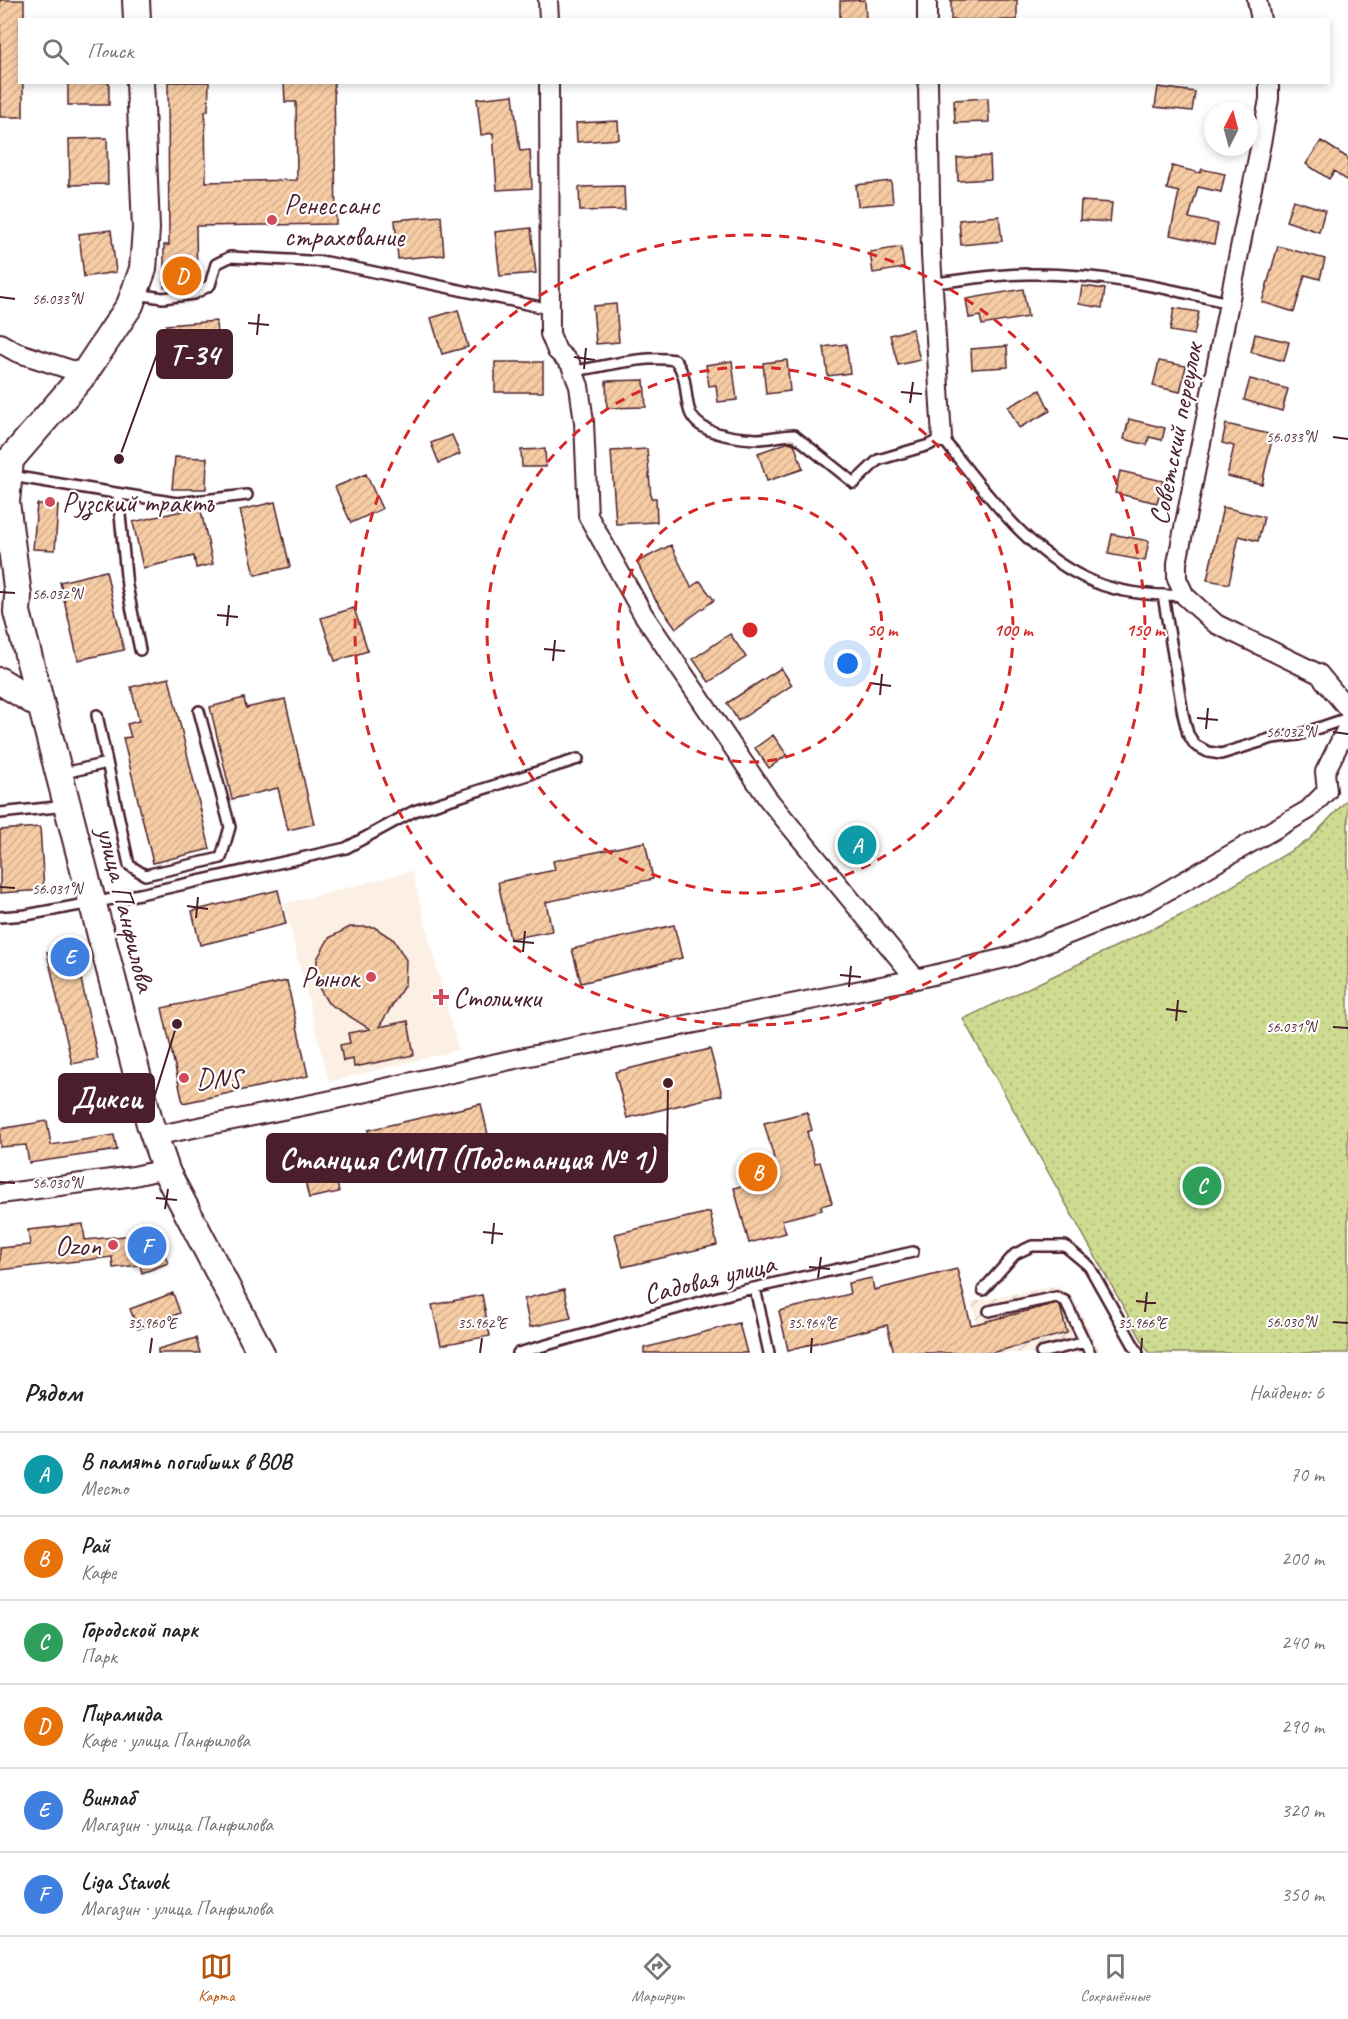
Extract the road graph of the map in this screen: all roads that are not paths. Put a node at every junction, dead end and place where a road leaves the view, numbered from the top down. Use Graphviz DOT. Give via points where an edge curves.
graph roads {
  1 [pos="135,0"];
  2 [pos="548,0"];
  3 [pos="927,0"];
  4 [pos="1257,0"];
  5 [pos="137,18"];
  6 [pos="549,18"];
  7 [pos="927,18"];
  8 [pos="1261,18"];
  9 [pos="140,84"];
  10 [pos="549,84"];
  11 [pos="928,84"];
  12 [pos="1269,84"];
  13 [pos="933,283"];
  14 [pos="135,294"];
  15 [pos="1229,303"];
  16 [pos="550,309"];
  17 [pos="0,344"];
  18 [pos="575,371"];
  19 [pos="84,374"];
  20 [pos="942,438"];
  21 [pos="6,468"];
  22 [pos="118,494"];
  23 [pos="248,495"];
  24 [pos="7,562"];
  25 [pos="1163,595"];
  26 [pos="1185,596"];
  27 [pos="16,612"];
  28 [pos="0,633"];
  29 [pos="140,650"];
  30 [pos="0,681"];
  31 [pos="41,706"];
  32 [pos="1348,710"];
  33 [pos="199,711"];
  34 [pos="97,715"];
  35 [pos="1348,718"];
  36 [pos="1348,726"];
  37 [pos="578,759"];
  38 [pos="107,763"];
  39 [pos="60,774"];
  40 [pos="68,806"];
  41 [pos="0,813"];
  42 [pos="92,902"];
  43 [pos="0,918"];
  44 [pos="916,980"];
  45 [pos="154,1136"];
  46 [pos="165,1169"];
  47 [pos="0,1194"];
  48 [pos="913,1252"];
  49 [pos="755,1288"];
  50 [pos="983,1290"];
  51 [pos="989,1311"];
  52 [pos="1085,1342"];
  53 [pos="261,1353"];
  54 [pos="518,1353"];
  55 [pos="770,1353"];
  56 [pos="1041,1353"];
  57 [pos="1090,1353"];
  58 [pos="1138,1353"];
  1 -- 5 [label="main road"];
  2 -- 6 [label="street"];
  3 -- 7 [label="street"];
  4 -- 8 [label="street"];
  9 -- 14 [label="main road" via="146,229 143,269"];
  10 -- 16 [label="street"];
  11 -- 13 [label="street"];
  12 -- 15 [label="street, Советский переулок"];
  13 -- 15 [label="lane" via="1028,274 1107,278"];
  13 -- 20 [label="street"];
  14 -- 16 [label="lane" via="163,298 194,294 210,285 216,264 230,257 327,262"];
  14 -- 19 [label="main road"];
  15 -- 26 [label="street, Советский переулок" via="1177,563 1177,579"];
  16 -- 18 [label="street" via="550,334 557,351"];
  17 -- 19 [label="street"];
  18 -- 20 [label="lane" via="644,360 675,360 683,371 691,418 699,425 723,434 758,439 794,435 854,483 878,460"];
  18 -- 44 [label="street" via="584,422 588,516 643,614 768,799"];
  19 -- 21 [label="main road"];
  20 -- 25 [label="lane" via="1013,525 1055,562 1095,583 1137,594"];
  21 -- 22 [label="lane"];
  21 -- 24 [label="main road, улица Панфилова"];
  22 -- 23 [label="lane" via="177,504"];
  22 -- 29 [label="lane" via="127,585"];
  24 -- 27 [label="main road, улица Панфилова" via="18,595"];
  25 -- 26 [label="lane"];
  25 -- 35 [label="lane" via="1183,714 1195,745 1221,754"];
  26 -- 32 [label="street" via="1216,624 1318,674"];
  27 -- 28 [label="main road"];
  27 -- 31 [label="main road, улица Панфилова"];
  30 -- 31 [label="main road"];
  31 -- 39 [label="main road, улица Панфилова"];
  33 -- 38 [label="lane" via="230,828 221,858 145,875 129,865"];
  34 -- 38 [label="lane"];
  36 -- 44 [label="street" via="1325,772 1327,791 1308,810 1146,903 1014,956"];
  37 -- 42 [label="lane" via="414,810 346,848"];
  38 -- 39 [label="lane"];
  39 -- 40 [label="main road, улица Панфилова"];
  40 -- 41 [label="lane"];
  40 -- 42 [label="main road, улица Панфилова"];
  42 -- 43 [label="lane"];
  42 -- 45 [label="main road, улица Панфилова"];
  44 -- 45 [label="street" via="514,1059"];
  45 -- 46 [label="main road, улица Панфилова"];
  46 -- 47 [label="street"];
  46 -- 53 [label="main road, улица Панфилова"];
  48 -- 49 [label="lane, Садовая улица"];
  49 -- 54 [label="lane, Садовая улица"];
  49 -- 55 [label="lane"];
  50 -- 58 [label="lane" via="1015,1254 1032,1246 1065,1246 1089,1266"];
  51 -- 52 [label="lane" via="1056,1297 1065,1301"];
  52 -- 56 [label="lane"];
  52 -- 57 [label="lane"];
}
